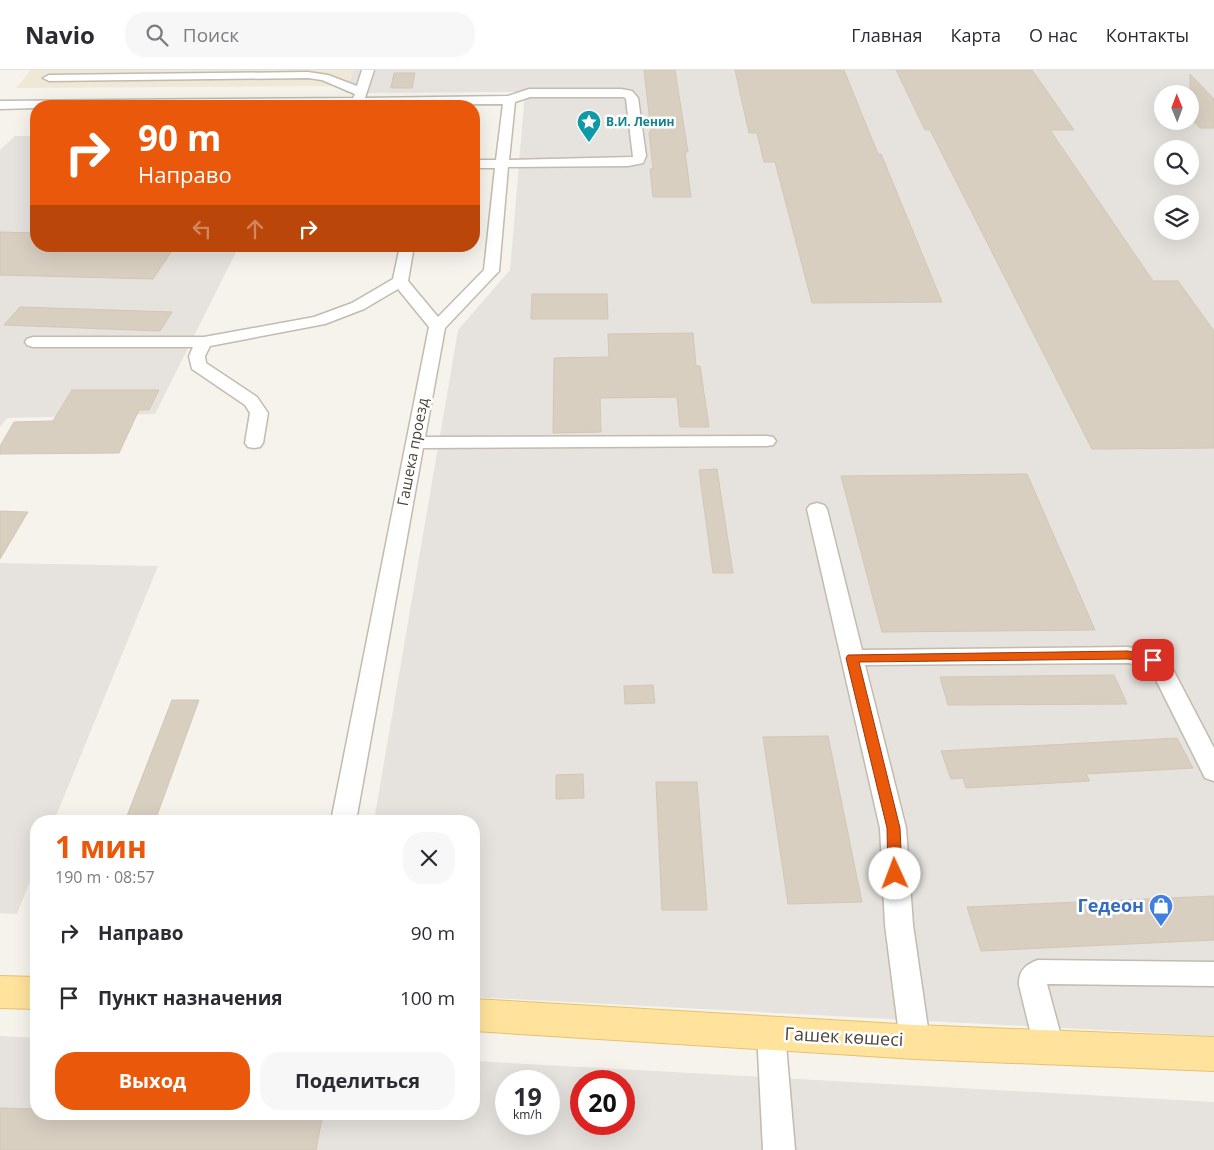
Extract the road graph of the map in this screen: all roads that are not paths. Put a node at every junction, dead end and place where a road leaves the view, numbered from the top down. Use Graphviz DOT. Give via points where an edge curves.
graph roads {
  1 [pos="368,70"];
  2 [pos="49,78"];
  3 [pos="359,97"];
  4 [pos="239,100"];
  5 [pos="392,100"];
  6 [pos="509,100"];
  7 [pos="480,102"];
  8 [pos="30,105"];
  9 [pos="0,106"];
  10 [pos="504,163"];
  11 [pos="480,164"];
  12 [pos="406,252"];
  13 [pos="400,281"];
  14 [pos="436,327"];
  15 [pos="33,342"];
  16 [pos="204,342"];
  17 [pos="767,441"];
  18 [pos="254,443"];
  19 [pos="415,444"];
  20 [pos="817,509"];
  21 [pos="852,658"];
  22 [pos="1214,772"];
  23 [pos="344,815"];
  24 [pos="1214,974"];
  25 [pos="0,992"];
  26 [pos="30,993"];
  27 [pos="480,1015"];
  28 [pos="771,1033"];
  29 [pos="915,1042"];
  30 [pos="1049,1047"];
  31 [pos="1214,1054"];
  32 [pos="779,1150"];
  1 -- 3 [label="street"];
  2 -- 3 [label="street" via="308,75 324,77"];
  3 -- 4 [label="street"];
  3 -- 5 [label="street"];
  6 -- 7 [label="street"];
  6 -- 10 [label="street"];
  6 -- 10 [label="street" via="529,93 628,94 632,98 640,156 638,160 628,162"];
  8 -- 9 [label="street"];
  10 -- 11 [label="street"];
  10 -- 14 [label="street" via="490,271"];
  12 -- 13 [label="street"];
  13 -- 14 [label="street"];
  13 -- 16 [label="street" via="358,306 319,321"];
  14 -- 19 [label="street, Гашека проезд"];
  15 -- 16 [label="street"];
  16 -- 18 [label="street" via="197,356 198,365 251,401 259,413"];
  17 -- 19 [label="street"];
  19 -- 23 [label="street, Гашека проезд"];
  20 -- 21 [label="street"];
  21 -- 22 [label="street" via="1128,655 1153,660 1167,677"];
  21 -- 29 [label="street" via="894,828 899,925"];
  24 -- 30 [label="street" via="1038,972 1034,975 1033,986"];
  25 -- 26 [label="main road"];
  27 -- 28 [label="main road, Гашек көшесі"];
  28 -- 29 [label="main road, Гашек көшесі"];
  28 -- 32 [label="street"];
  29 -- 30 [label="main road, Гашек көшесі"];
  30 -- 31 [label="main road, Гашек көшесі"];
}
